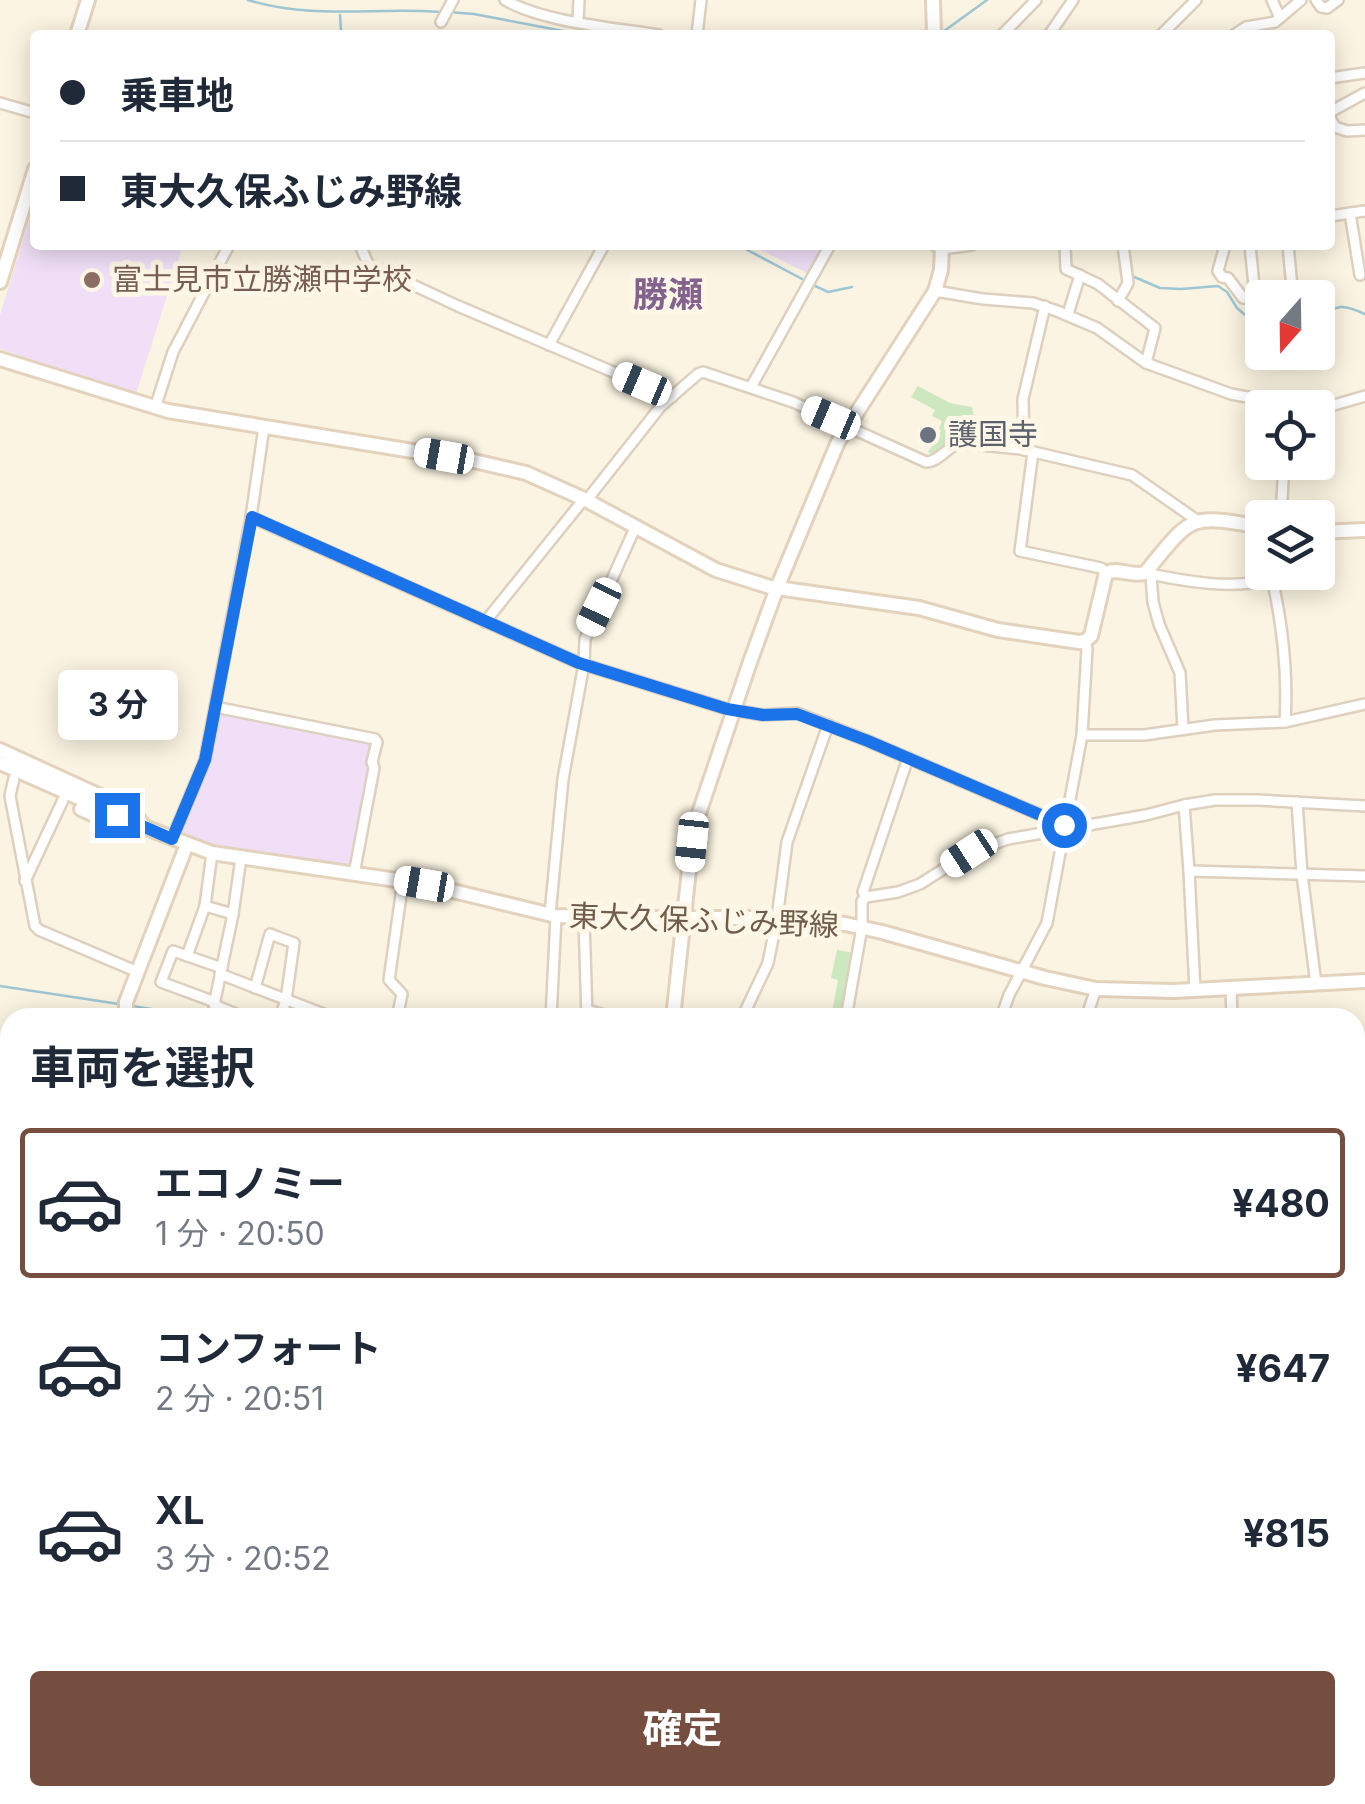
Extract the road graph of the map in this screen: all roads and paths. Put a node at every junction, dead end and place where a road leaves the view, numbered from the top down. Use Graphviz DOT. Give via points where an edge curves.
graph roads {
  1 [pos="88,0"];
  2 [pos="506,0"];
  3 [pos="579,0"];
  4 [pos="700,0"];
  5 [pos="933,0"];
  6 [pos="1036,0"];
  7 [pos="1073,0"];
  8 [pos="1196,0"];
  9 [pos="1272,0"];
  10 [pos="1302,0"];
  11 [pos="1316,0"];
  12 [pos="1338,0"];
  13 [pos="452,1"];
  14 [pos="1280,18"];
  15 [pos="441,22"];
  16 [pos="578,22"];
  17 [pos="79,30"];
  18 [pos="628,30"];
  19 [pos="697,30"];
  20 [pos="932,30"];
  21 [pos="1007,30"];
  22 [pos="1052,30"];
  23 [pos="1165,30"];
  24 [pos="1241,30"];
  25 [pos="1365,73"];
  26 [pos="1335,77"];
  27 [pos="1365,94"];
  28 [pos="0,102"];
  29 [pos="30,111"];
  30 [pos="1335,112"];
  31 [pos="1335,127"];
  32 [pos="1365,130"];
  33 [pos="30,185"];
  34 [pos="1365,211"];
  35 [pos="1350,213"];
  36 [pos="1335,215"];
  37 [pos="226,250"];
  38 [pos="362,250"];
  39 [pos="601,250"];
  40 [pos="827,250"];
  41 [pos="939,250"];
  42 [pos="1064,250"];
  43 [pos="1124,250"];
  44 [pos="1224,250"];
  45 [pos="1250,250"];
  46 [pos="1289,250"];
  47 [pos="1080,275"];
  48 [pos="1360,275"];
  49 [pos="1292,280"];
  50 [pos="0,282"];
  51 [pos="935,291"];
  52 [pos="1118,301"];
  53 [pos="1044,306"];
  54 [pos="1068,314"];
  55 [pos="549,345"];
  56 [pos="0,359"];
  57 [pos="1146,363"];
  58 [pos="751,386"];
  59 [pos="1365,396"];
  60 [pos="672,397"];
  61 [pos="1245,397"];
  62 [pos="1335,405"];
  63 [pos="155,408"];
  64 [pos="847,426"];
  65 [pos="264,427"];
  66 [pos="1028,451"];
  67 [pos="585,500"];
  68 [pos="252,517"];
  69 [pos="1198,521"];
  70 [pos="1245,524"];
  71 [pos="636,528"];
  72 [pos="1365,530"];
  73 [pos="1335,531"];
  74 [pos="1106,573"];
  75 [pos="1148,574"];
  76 [pos="1245,584"];
  77 [pos="777,588"];
  78 [pos="1275,590"];
  79 [pos="485,622"];
  80 [pos="1086,641"];
  81 [pos="584,664"];
  82 [pos="1365,704"];
  83 [pos="215,707"];
  84 [pos="733,710"];
  85 [pos="1285,722"];
  86 [pos="828,725"];
  87 [pos="1183,730"];
  88 [pos="1082,735"];
  89 [pos="0,750"];
  90 [pos="908,758"];
  91 [pos="0,762"];
  92 [pos="0,772"];
  93 [pos="14,778"];
  94 [pos="63,796"];
  95 [pos="1297,802"];
  96 [pos="1184,804"];
  97 [pos="1365,806"];
  98 [pos="144,827"];
  99 [pos="1064,827"];
  100 [pos="172,839"];
  101 [pos="187,844"];
  102 [pos="212,853"];
  103 [pos="241,858"];
  104 [pos="1189,871"];
  105 [pos="354,874"];
  106 [pos="1302,874"];
  107 [pos="1365,876"];
  108 [pos="403,880"];
  109 [pos="25,881"];
  110 [pos="866,897"];
  111 [pos="205,906"];
  112 [pos="233,914"];
  113 [pos="553,915"];
  114 [pos="584,918"];
  115 [pos="684,918"];
  116 [pos="777,918"];
  117 [pos="862,927"];
  118 [pos="187,956"];
  119 [pos="1023,971"];
  120 [pos="138,972"];
  121 [pos="221,972"];
  122 [pos="1365,982"];
  123 [pos="1316,984"];
  124 [pos="254,988"];
  125 [pos="1231,988"];
  126 [pos="1096,989"];
  127 [pos="1194,990"];
  128 [pos="286,1000"];
  129 [pos="215,1002"];
  130 [pos="127,1008"];
  131 [pos="221,1008"];
  132 [pos="283,1008"];
  133 [pos="307,1008"];
  134 [pos="399,1008"];
  135 [pos="551,1008"];
  136 [pos="587,1008"];
  137 [pos="674,1008"];
  138 [pos="747,1008"];
  139 [pos="848,1008"];
  140 [pos="1004,1008"];
  141 [pos="1089,1008"];
  142 [pos="1232,1008"];
  1 -- 17 [label="street"];
  2 -- 16 [label="street"];
  3 -- 16 [label="street"];
  4 -- 19 [label="street"];
  5 -- 20 [label="street"];
  6 -- 21 [label="street"];
  7 -- 22 [label="street"];
  8 -- 23 [label="street"];
  9 -- 14 [label="street"];
  10 -- 14 [label="street"];
  11 -- 12 [label="street" via="1321,8"];
  13 -- 15 [label="street"];
  14 -- 24 [label="street"];
  16 -- 18 [label="street"];
  25 -- 26 [label="street"];
  27 -- 30 [label="street"];
  28 -- 29 [label="street"];
  31 -- 32 [label="street"];
  33 -- 50 [label="street"];
  34 -- 35 [label="street"];
  35 -- 36 [label="street"];
  35 -- 48 [label="street"];
  37 -- 63 [label="street" via="173,352"];
  38 -- 55 [label="street" via="368,264"];
  39 -- 55 [label="street"];
  40 -- 58 [label="street"];
  41 -- 51 [label="street"];
  42 -- 47 [label="street" via="1066,269"];
  43 -- 52 [label="street" via="1128,283"];
  44 -- 45 [label="street" via="1218,271 1243,298 1255,296"];
  46 -- 49 [label="street"];
  47 -- 52 [label="street"];
  47 -- 54 [label="street"];
  51 -- 53 [label="street"];
  51 -- 64 [label="street"];
  52 -- 57 [label="street" via="1155,328"];
  53 -- 54 [label="street"];
  53 -- 66 [label="street" via="1023,399"];
  54 -- 57 [label="street"];
  55 -- 60 [label="street"];
  56 -- 63 [label="street"];
  57 -- 61 [label="street"];
  58 -- 60 [label="street" via="703,372"];
  58 -- 64 [label="street"];
  59 -- 62 [label="street"];
  60 -- 67 [label="street"];
  63 -- 65 [label="street"];
  64 -- 66 [label="street" via="926,462 960,443"];
  64 -- 77 [label="street"];
  65 -- 67 [label="street" via="504,468"];
  65 -- 68 [label="street"];
  66 -- 69 [label="street" via="1132,474"];
  66 -- 74 [label="street" via="1020,552"];
  67 -- 71 [label="street"];
  67 -- 79 [label="street"];
  68 -- 79 [label="street"];
  68 -- 83 [label="street"];
  69 -- 70 [label="street"];
  69 -- 75 [label="street" via="1178,533"];
  71 -- 77 [label="street" via="716,570"];
  71 -- 81 [label="street" via="588,631"];
  72 -- 73 [label="street"];
  74 -- 75 [label="street"];
  74 -- 80 [label="street"];
  75 -- 76 [label="street"];
  75 -- 87 [label="street" via="1159,624 1180,672"];
  77 -- 80 [label="street"];
  77 -- 84 [label="street"];
  78 -- 85 [label="street" via="1287,666"];
  79 -- 81 [label="street"];
  80 -- 88 [label="street"];
  81 -- 84 [label="street"];
  81 -- 113 [label="street" via="563,778"];
  82 -- 85 [label="street"];
  83 -- 100 [label="street" via="205,760"];
  83 -- 105 [label="street" via="375,739"];
  84 -- 86 [label="street" via="797,714"];
  84 -- 115 [label="street" via="696,822"];
  85 -- 87 [label="street"];
  86 -- 90 [label="street"];
  86 -- 116 [label="street" via="787,842"];
  87 -- 88 [label="street"];
  88 -- 99 [label="street"];
  89 -- 98 [label="street" via="133,810"];
  90 -- 99 [label="street"];
  90 -- 110 [label="street"];
  91 -- 94 [label="street, 東大久保ふじみ野線"];
  92 -- 93 [label="street"];
  93 -- 94 [label="street"];
  93 -- 109 [label="street" via="10,796"];
  94 -- 98 [label="street, 東大久保ふじみ野線"];
  94 -- 109 [label="street"];
  95 -- 96 [label="street"];
  95 -- 97 [label="street"];
  95 -- 106 [label="street"];
  96 -- 99 [label="street"];
  96 -- 104 [label="street"];
  98 -- 100 [label="street, 東大久保ふじみ野線"];
  99 -- 110 [label="street" via="990,844 920,884"];
  99 -- 119 [label="street" via="1047,923"];
  100 -- 101 [label="street, 東大久保ふじみ野線"];
  101 -- 102 [label="street, 東大久保ふじみ野線"];
  101 -- 120 [label="street"];
  102 -- 103 [label="street, 東大久保ふじみ野線"];
  102 -- 111 [label="street"];
  103 -- 105 [label="street, 東大久保ふじみ野線"];
  103 -- 112 [label="street"];
  104 -- 106 [label="street"];
  104 -- 127 [label="street"];
  105 -- 108 [label="street, 東大久保ふじみ野線"];
  106 -- 107 [label="street"];
  106 -- 123 [label="street"];
  108 -- 113 [label="street, 東大久保ふじみ野線"];
  108 -- 134 [label="street" via="390,980 402,994"];
  109 -- 120 [label="street" via="39,930"];
  110 -- 117 [label="street"];
  111 -- 112 [label="street"];
  111 -- 118 [label="street"];
  112 -- 121 [label="street"];
  113 -- 114 [label="street, 東大久保ふじみ野線"];
  113 -- 135 [label="street"];
  114 -- 115 [label="street, 東大久保ふじみ野線"];
  114 -- 136 [label="street"];
  115 -- 116 [label="street, 東大久保ふじみ野線"];
  115 -- 137 [label="street"];
  116 -- 117 [label="street, 東大久保ふじみ野線"];
  116 -- 138 [label="street" via="768,963"];
  117 -- 119 [label="street, 東大久保ふじみ野線"];
  117 -- 139 [label="street"];
  118 -- 121 [label="street"];
  118 -- 129 [label="street" via="173,950 160,982"];
  119 -- 126 [label="street, 東大久保ふじみ野線"];
  119 -- 140 [label="street"];
  120 -- 130 [label="street"];
  121 -- 124 [label="street"];
  121 -- 129 [label="street"];
  122 -- 123 [label="street, 東大久保ふじみ野線"];
  123 -- 125 [label="street, 東大久保ふじみ野線"];
  124 -- 128 [label="street"];
  124 -- 128 [label="street" via="270,934 294,942"];
  125 -- 127 [label="street, 東大久保ふじみ野線"];
  125 -- 142 [label="street"];
  126 -- 127 [label="street, 東大久保ふじみ野線"];
  126 -- 141 [label="street"];
  128 -- 132 [label="street"];
  128 -- 133 [label="street"];
  129 -- 131 [label="street"];
}
